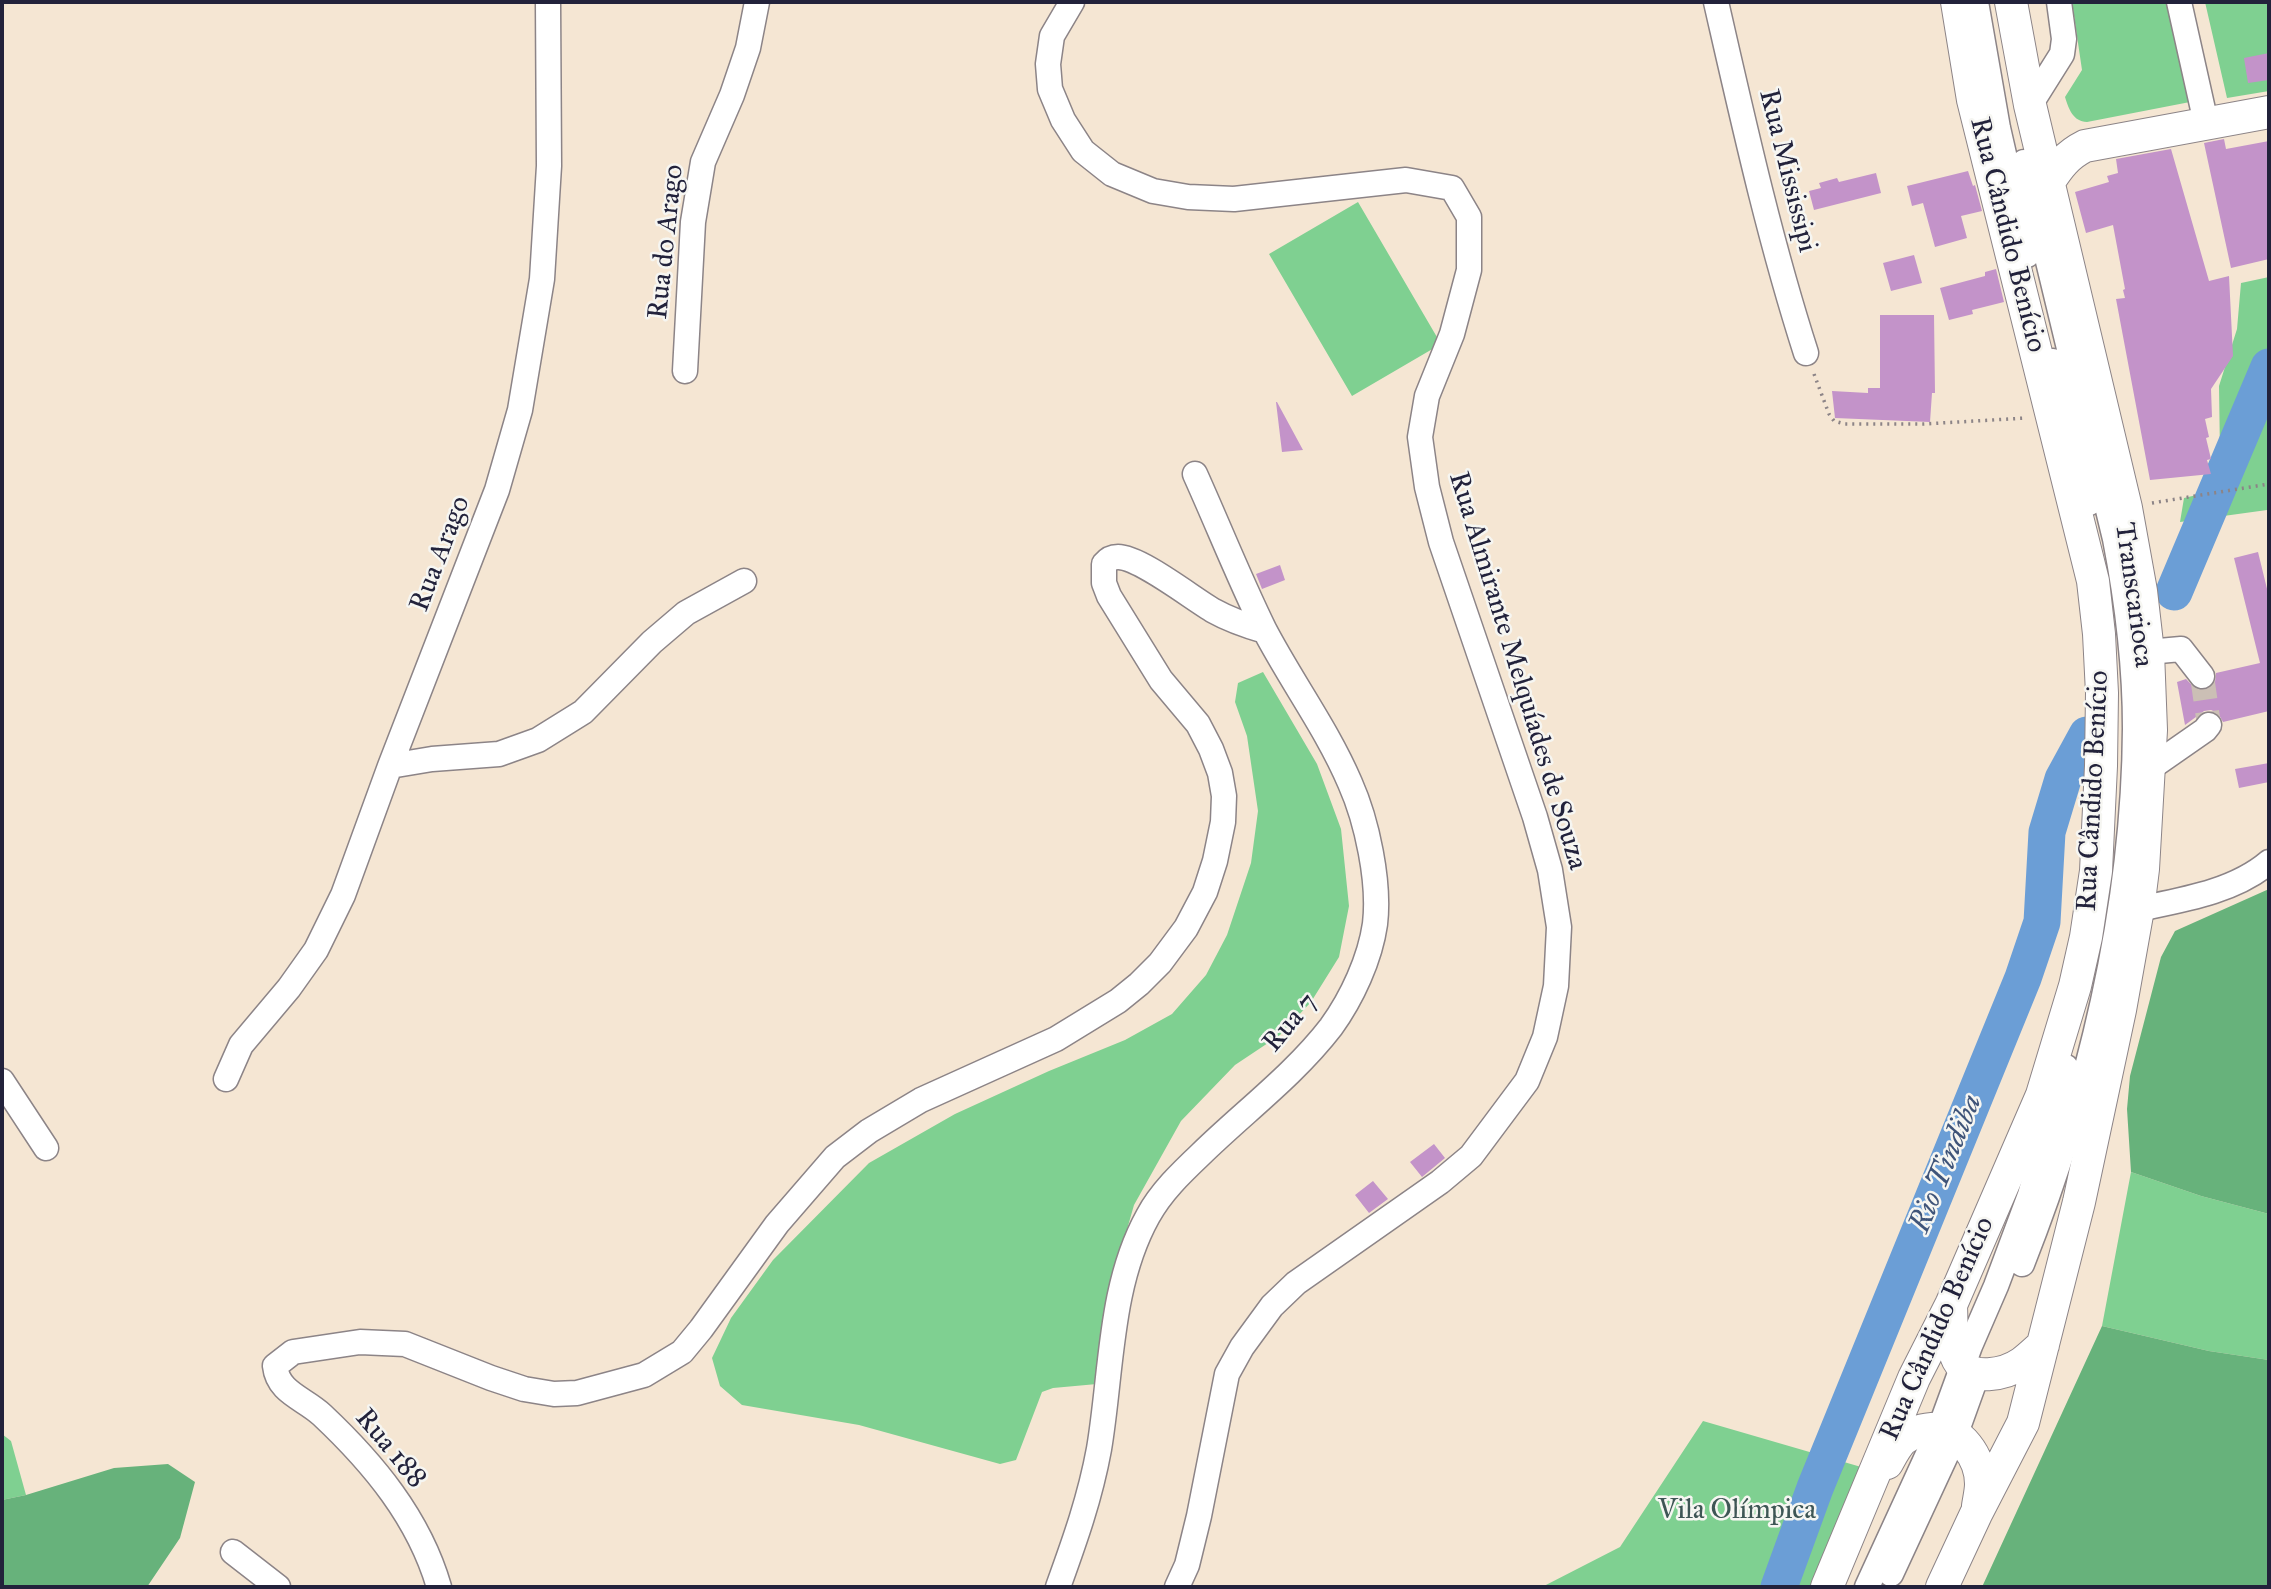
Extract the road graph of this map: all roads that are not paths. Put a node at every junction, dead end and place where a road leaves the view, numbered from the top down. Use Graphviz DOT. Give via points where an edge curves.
graph roads {
  1 [pos="548,2"];
  2 [pos="757,2"];
  3 [pos="1072,2"];
  4 [pos="1716,2"];
  5 [pos="1957,2"];
  6 [pos="1976,2"];
  7 [pos="1992,2"];
  8 [pos="2011,2"];
  9 [pos="2059,2"];
  10 [pos="2179,2"];
  11 [pos="2196,2"];
  12 [pos="2269,112"];
  13 [pos="2033,115"];
  14 [pos="2212,122"];
  15 [pos="2085,146"];
  16 [pos="2048,183"];
  17 [pos="1806,353"];
  18 [pos="685,371"];
  19 [pos="1195,474"];
  20 [pos="744,581"];
  21 [pos="1265,631"];
  22 [pos="2148,652"];
  23 [pos="2202,676"];
  24 [pos="2209,725"];
  25 [pos="390,766"];
  26 [pos="2149,769"];
  27 [pos="2269,862"];
  28 [pos="2138,909"];
  29 [pos="226,1079"];
  30 [pos="2,1080"];
  31 [pos="46,1148"];
  32 [pos="1951,1305"];
  33 [pos="2043,1345"];
  34 [pos="1970,1370"];
  35 [pos="1947,1432"];
  36 [pos="1860,1503"];
  37 [pos="1976,1514"];
  38 [pos="233,1552"];
  39 [pos="273,1586"];
  40 [pos="439,1587"];
  41 [pos="1058,1587"];
  42 [pos="1177,1587"];
  43 [pos="1827,1587"];
  44 [pos="1867,1587"];
  45 [pos="1886,1587"];
  46 [pos="1942,1587"];
  1 -- 25 [label="street, Rua Arago" via="549,166 543,267 520,411 498,490"];
  2 -- 18 [label="street, Rua do Arago" via="732,95 702,162 693,222"];
  3 -- 42 [label="street, Rua Almirante Melquíades de Souza" via="1052,36 1050,89 1083,151 1112,174 1153,191 1234,199 1406,180 1452,188 1469,217 1469,270 1452,334 1427,396 1420,437 1441,542 1535,817 1559,927 1556,986 1545,1037 1527,1081 1500,1119 1471,1156 1440,1182 1296,1283 1272,1306 1242,1347 1227,1374 1199,1516"];
  4 -- 17 [label="street, Rua Mississipi" via="1755,175"];
  5 -- 32 [label="main road, Rua Cândido Benício" via="1973,100 2093,580 2102,693 2096,871 2075,986 2042,1095"];
  6 -- 34 [label="street, Transcarioca" via="1998,128 2106,582 2117,726 2110,870 2085,996 2030,1195"];
  7 -- 34 [label="street, Transcarioca" via="2013,120 2115,539 2124,586 2135,726 2125,874 2101,1006 2073,1114 2034,1233"];
  8 -- 13 [label="main road, Rua Cândido Benício"];
  9 -- 13 [label="street" via="2062,54"];
  10 -- 14 [label="street"];
  11 -- 14 [label="street"];
  12 -- 14 [label="main road"];
  13 -- 15 [label="main road"];
  13 -- 16 [label="main road, Rua Cândido Benício"];
  14 -- 15 [label="main road"];
  15 -- 16 [label="main road" via="2070,153"];
  16 -- 22 [label="main road, Rua Cândido Benício" via="2126,508"];
  19 -- 21 [label="street, Rua 7"];
  20 -- 25 [label="street" via="686,613 583,712 537,740 499,754"];
  21 -- 40 [label="street, Rua 188" via="1214,611 1150,570 1122,558 1108,559 1104,583 1109,596 1161,680 1198,724 1220,773 1223,822 1205,892 1160,963 1118,1001 1056,1039 921,1100 835,1157 777,1223 682,1352 644,1375 577,1393 554,1394 524,1388 405,1344 360,1342 293,1352 275,1366 282,1386 316,1409 373,1466 425,1550"];
  21 -- 41 [label="street, Rua 7" via="1350,783 1374,870 1375,923 1364,967 1339,1016 1312,1051 1172,1182 1148,1215 1130,1254 1116,1316 1105,1407 1084,1516"];
  22 -- 23 [label="street" via="2181,649"];
  22 -- 26 [label="main road, Rua Cândido Benício"];
  24 -- 26 [label="street"];
  25 -- 29 [label="street, Rua Arago" via="343,895 316,950 241,1045"];
  26 -- 28 [label="main road, Rua Cândido Benício"];
  27 -- 28 [label="street" via="2205,894"];
  28 -- 33 [label="main road, Rua Cândido Benício" via="2079,1202"];
  30 -- 31 [label="street"];
  32 -- 34 [label="main road" via="1955,1350 1959,1363"];
  32 -- 36 [label="main road, Rua Cândido Benício"];
  33 -- 34 [label="main road" via="2000,1374"];
  33 -- 37 [label="main road, Rua Cândido Benício" via="2023,1423"];
  34 -- 35 [label="street, Transcarioca"];
  35 -- 36 [label="main road" via="1918,1430 1901,1441"];
  35 -- 37 [label="main road" via="1968,1445 1977,1464 1981,1484"];
  35 -- 44 [label="street, Transcarioca"];
  35 -- 45 [label="street, Transcarioca"];
  36 -- 43 [label="main road, Rua Cândido Benício"];
  37 -- 46 [label="main road, Rua Cândido Benício"];
  38 -- 39 [label="street"];
}
